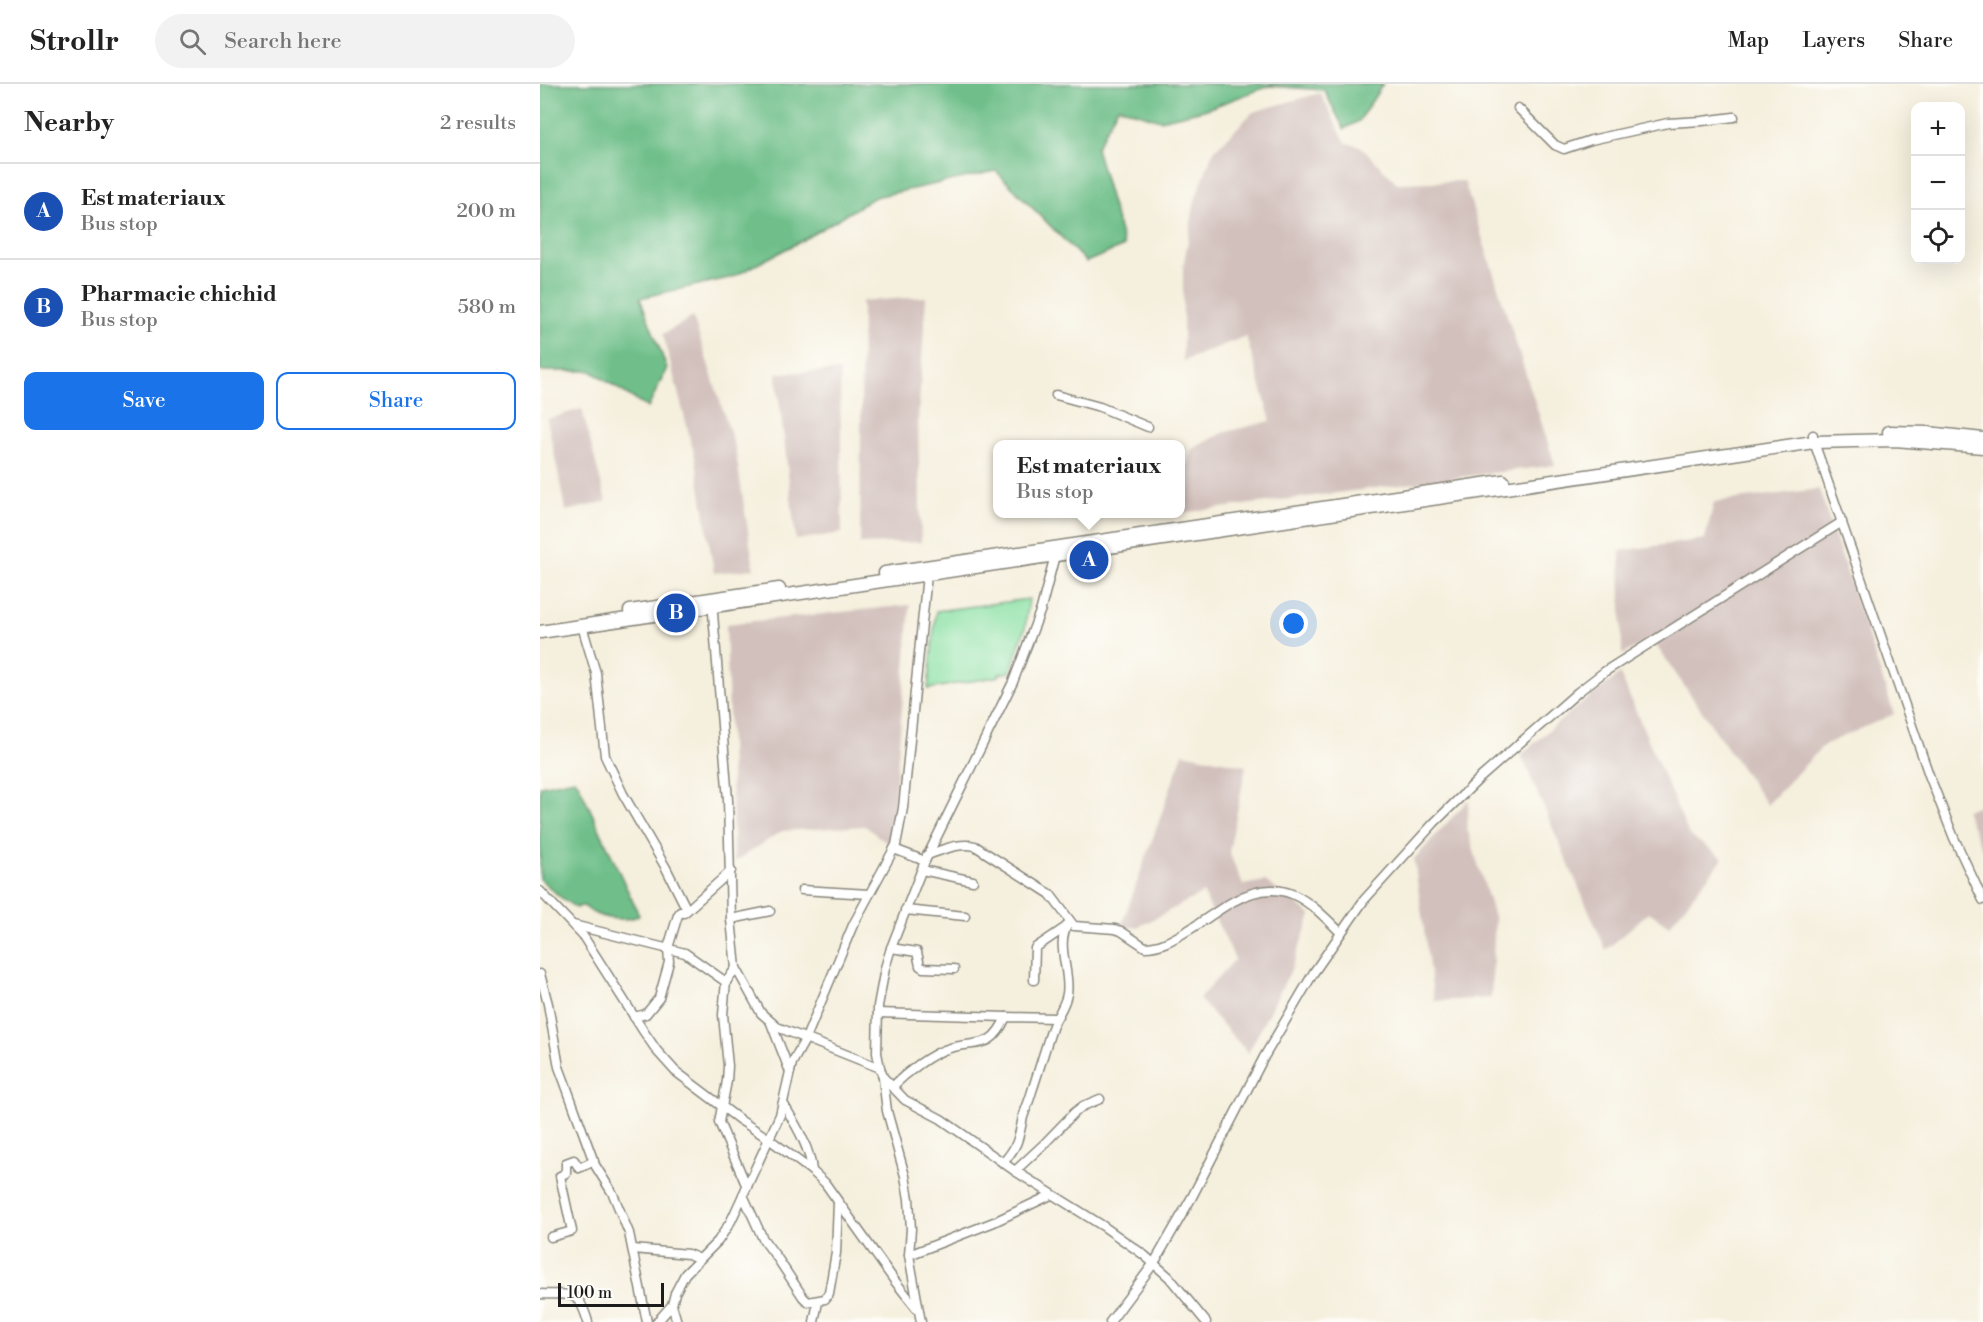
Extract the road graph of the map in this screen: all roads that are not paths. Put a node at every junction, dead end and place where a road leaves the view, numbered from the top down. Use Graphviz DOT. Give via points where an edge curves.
graph roads {
  1 [pos="1518,108"];
  2 [pos="1734,117"];
  3 [pos="1056,395"];
  4 [pos="1148,427"];
  5 [pos="1814,438"];
  6 [pos="1983,439"];
  7 [pos="1983,447"];
  8 [pos="1842,522"];
  9 [pos="1055,555"];
  10 [pos="927,574"];
  11 [pos="712,603"];
  12 [pos="540,624"];
  13 [pos="582,626"];
  14 [pos="540,632"];
  15 [pos="894,849"];
  16 [pos="925,862"];
  17 [pos="731,871"];
  18 [pos="973,881"];
  19 [pos="802,890"];
  20 [pos="540,891"];
  21 [pos="869,894"];
  22 [pos="1983,900"];
  23 [pos="687,909"];
  24 [pos="905,910"];
  25 [pos="770,911"];
  26 [pos="965,916"];
  27 [pos="731,919"];
  28 [pos="573,924"];
  29 [pos="1068,925"];
  30 [pos="1341,933"];
  31 [pos="668,948"];
  32 [pos="891,948"];
  33 [pos="736,968"];
  34 [pos="954,969"];
  35 [pos="540,974"];
  36 [pos="1034,980"];
  37 [pos="726,982"];
  38 [pos="878,1013"];
  39 [pos="634,1017"];
  40 [pos="1006,1017"];
  41 [pos="1055,1018"];
  42 [pos="770,1023"];
  43 [pos="806,1038"];
  44 [pos="790,1072"];
  45 [pos="881,1073"];
  46 [pos="892,1087"];
  47 [pos="1100,1099"];
  48 [pos="783,1103"];
  49 [pos="723,1106"];
  50 [pos="769,1139"];
  51 [pos="594,1161"];
  52 [pos="1003,1163"];
  53 [pos="1015,1171"];
  54 [pos="812,1172"];
  55 [pos="745,1191"];
  56 [pos="1052,1195"];
  57 [pos="838,1203"];
  58 [pos="552,1237"];
  59 [pos="633,1249"];
  60 [pos="909,1255"];
  61 [pos="700,1259"];
  62 [pos="1154,1263"];
  63 [pos="540,1294"];
  64 [pos="818,1302"];
  65 [pos="672,1305"];
  66 [pos="918,1310"];
  67 [pos="588,1322"];
  68 [pos="647,1322"];
  69 [pos="657,1322"];
  70 [pos="677,1322"];
  71 [pos="814,1322"];
  72 [pos="921,1322"];
  73 [pos="1110,1322"];
  74 [pos="1206,1322"];
  1 -- 2 [label="street" via="1555,145 1564,149 1668,123"];
  3 -- 4 [label="street" via="1100,407"];
  5 -- 6 [label="highway" via="1916,432"];
  5 -- 7 [label="highway"];
  5 -- 8 [label="street"];
  5 -- 9 [label="highway"];
  5 -- 11 [label="highway"];
  8 -- 22 [label="street" via="1929,775"];
  8 -- 30 [label="street" via="1578,692 1434,823 1372,889"];
  9 -- 10 [label="highway"];
  9 -- 16 [label="street" via="1041,609 1012,682"];
  10 -- 11 [label="highway"];
  10 -- 15 [label="street" via="903,808"];
  11 -- 12 [label="highway"];
  11 -- 13 [label="highway"];
  11 -- 17 [label="street"];
  13 -- 14 [label="highway"];
  13 -- 23 [label="street" via="596,673 605,756"];
  15 -- 16 [label="street"];
  15 -- 21 [label="street"];
  16 -- 18 [label="street"];
  16 -- 24 [label="street"];
  16 -- 29 [label="street" via="959,845 975,846 1050,894"];
  17 -- 23 [label="street"];
  17 -- 27 [label="street"];
  19 -- 21 [label="street"];
  20 -- 28 [label="street"];
  21 -- 43 [label="street"];
  23 -- 31 [label="street" via="678,915"];
  24 -- 26 [label="street"];
  24 -- 32 [label="street"];
  25 -- 27 [label="street"];
  27 -- 33 [label="street"];
  28 -- 31 [label="street"];
  28 -- 39 [label="street"];
  29 -- 30 [label="street" via="1115,929 1144,947 1155,946 1169,942 1235,900 1280,889 1310,904"];
  29 -- 36 [label="street" via="1035,948"];
  29 -- 41 [label="street" via="1062,942 1067,988"];
  30 -- 62 [label="street" via="1264,1057"];
  31 -- 37 [label="street" via="686,953"];
  31 -- 39 [label="street" via="669,962 659,998 646,1014"];
  32 -- 34 [label="street" via="917,952 923,968"];
  32 -- 38 [label="street"];
  33 -- 37 [label="street"];
  33 -- 42 [label="street"];
  35 -- 51 [label="street" via="560,1067"];
  37 -- 49 [label="street" via="723,1013 728,1066"];
  38 -- 40 [label="street"];
  38 -- 45 [label="street"];
  39 -- 49 [label="street" via="675,1071"];
  40 -- 41 [label="street"];
  40 -- 46 [label="street" via="992,1038 980,1045 949,1048"];
  41 -- 52 [label="street" via="1021,1134"];
  42 -- 43 [label="street"];
  42 -- 44 [label="street"];
  43 -- 44 [label="street"];
  43 -- 45 [label="street"];
  44 -- 48 [label="street"];
  45 -- 46 [label="street"];
  45 -- 60 [label="street" via="909,1199"];
  46 -- 52 [label="street" via="905,1100 935,1115"];
  47 -- 53 [label="street" via="1074,1113"];
  48 -- 50 [label="street"];
  48 -- 54 [label="street" via="810,1158"];
  49 -- 50 [label="street"];
  49 -- 55 [label="street" via="719,1122"];
  50 -- 54 [label="street"];
  50 -- 55 [label="street"];
  51 -- 58 [label="street" via="579,1168 574,1160 566,1163 566,1173 560,1176 572,1230"];
  51 -- 59 [label="street" via="621,1211"];
  52 -- 53 [label="street"];
  53 -- 56 [label="street"];
  54 -- 57 [label="street"];
  55 -- 61 [label="street" via="726,1229"];
  55 -- 64 [label="street" via="763,1239 803,1297 808,1302"];
  56 -- 60 [label="street"];
  56 -- 62 [label="street"];
  57 -- 64 [label="street" via="833,1276 827,1296"];
  57 -- 66 [label="street"];
  59 -- 61 [label="street" via="688,1254"];
  59 -- 68 [label="street"];
  60 -- 66 [label="street"];
  61 -- 65 [label="street" via="680,1282"];
  62 -- 73 [label="street"];
  62 -- 74 [label="street"];
  63 -- 67 [label="street" via="571,1294 578,1299"];
  64 -- 71 [label="street"];
  65 -- 69 [label="street"];
  65 -- 70 [label="street"];
  66 -- 72 [label="street"];
}
